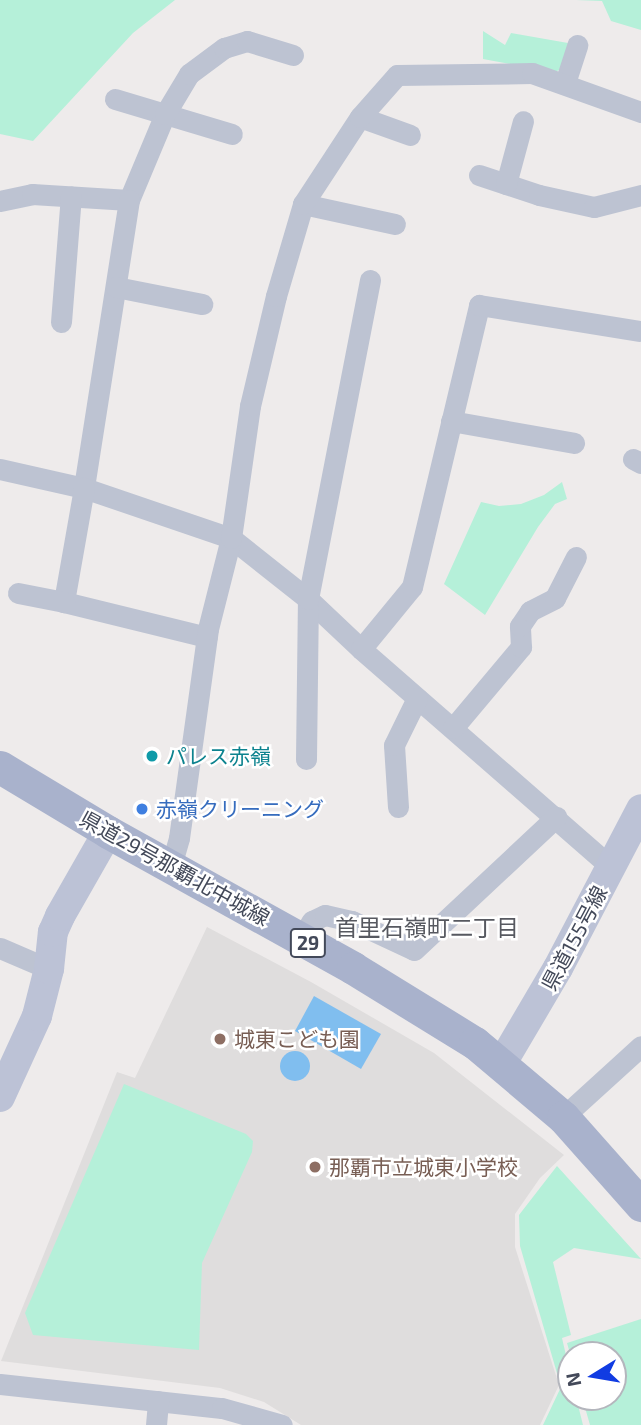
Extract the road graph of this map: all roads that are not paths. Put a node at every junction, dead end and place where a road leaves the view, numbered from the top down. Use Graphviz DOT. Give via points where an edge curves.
graph roads {
  1 [pos="577,45"];
  2 [pos="293,55"];
  3 [pos="565,83"];
  4 [pos="115,99"];
  5 [pos="641,112"];
  6 [pos="165,114"];
  7 [pos="360,117"];
  8 [pos="523,121"];
  9 [pos="232,134"];
  10 [pos="410,135"];
  11 [pos="479,175"];
  12 [pos="506,184"];
  13 [pos="641,195"];
  14 [pos="71,196"];
  15 [pos="130,200"];
  16 [pos="0,201"];
  17 [pos="303,204"];
  18 [pos="395,224"];
  19 [pos="370,279"];
  20 [pos="116,287"];
  21 [pos="202,304"];
  22 [pos="61,322"];
  23 [pos="639,331"];
  24 [pos="451,421"];
  25 [pos="574,443"];
  26 [pos="0,469"];
  27 [pos="84,488"];
  28 [pos="231,538"];
  29 [pos="576,557"];
  30 [pos="18,593"];
  31 [pos="308,599"];
  32 [pos="64,603"];
  33 [pos="207,637"];
  34 [pos="361,649"];
  35 [pos="417,698"];
  36 [pos="453,728"];
  37 [pos="306,759"];
  38 [pos="0,767"];
  39 [pos="398,807"];
  40 [pos="641,809"];
  41 [pos="556,817"];
  42 [pos="108,832"];
  43 [pos="170,866"];
  44 [pos="611,867"];
  45 [pos="301,939"];
  46 [pos="0,948"];
  47 [pos="49,969"];
  48 [pos="641,1046"];
  49 [pos="502,1063"];
  50 [pos="0,1097"];
  51 [pos="562,1117"];
  52 [pos="641,1205"];
  53 [pos="0,1384"];
  54 [pos="158,1401"];
  55 [pos="156,1425"];
  56 [pos="282,1425"];
  1 -- 3 [label="street"];
  2 -- 6 [label="street" via="247,41 224,48 189,74"];
  3 -- 5 [label="street"];
  3 -- 7 [label="street" via="533,73 397,75"];
  4 -- 6 [label="street"];
  6 -- 9 [label="street"];
  6 -- 15 [label="street"];
  7 -- 10 [label="street"];
  7 -- 17 [label="street"];
  8 -- 12 [label="street"];
  11 -- 12 [label="street"];
  12 -- 13 [label="street" via="594,207"];
  14 -- 15 [label="street"];
  14 -- 16 [label="street" via="32,194"];
  14 -- 22 [label="street"];
  15 -- 20 [label="street"];
  17 -- 18 [label="street"];
  17 -- 28 [label="street" via="250,406"];
  19 -- 31 [label="street"];
  20 -- 21 [label="street"];
  20 -- 27 [label="street"];
  23 -- 24 [label="street" via="479,305"];
  24 -- 25 [label="street"];
  24 -- 34 [label="street" via="412,587"];
  26 -- 27 [label="street"];
  27 -- 28 [label="street"];
  27 -- 32 [label="street"];
  28 -- 31 [label="street"];
  28 -- 33 [label="street"];
  29 -- 36 [label="street" via="562,604 530,611 520,626 521,647"];
  30 -- 32 [label="street"];
  31 -- 34 [label="street"];
  31 -- 37 [label="street"];
  32 -- 33 [label="street"];
  33 -- 43 [label="street" via="179,838"];
  34 -- 35 [label="street"];
  35 -- 36 [label="street"];
  35 -- 39 [label="street" via="394,745"];
  36 -- 41 [label="street"];
  38 -- 42 [label="main road, 県道29号那覇北中城線 / 29"];
  40 -- 44 [label="main road, 県道155号線"];
  41 -- 44 [label="street"];
  41 -- 45 [label="street" via="414,950 352,921 325,915 312,920"];
  42 -- 43 [label="main road, 県道29号那覇北中城線 / 29"];
  42 -- 47 [label="main road" via="60,915"];
  43 -- 45 [label="main road, 県道29号那覇北中城線 / 29"];
  44 -- 49 [label="main road, 県道155号線"];
  45 -- 49 [label="main road, 県道29号那覇北中城線 / 29"];
  46 -- 47 [label="street"];
  47 -- 50 [label="main road" via="37,1016"];
  48 -- 51 [label="street"];
  49 -- 51 [label="main road, 県道29号那覇北中城線 / 29"];
  51 -- 52 [label="main road, 県道29号那覇北中城線 / 29"];
  53 -- 54 [label="street"];
  54 -- 55 [label="street"];
  54 -- 56 [label="street" via="222,1408"];
}
